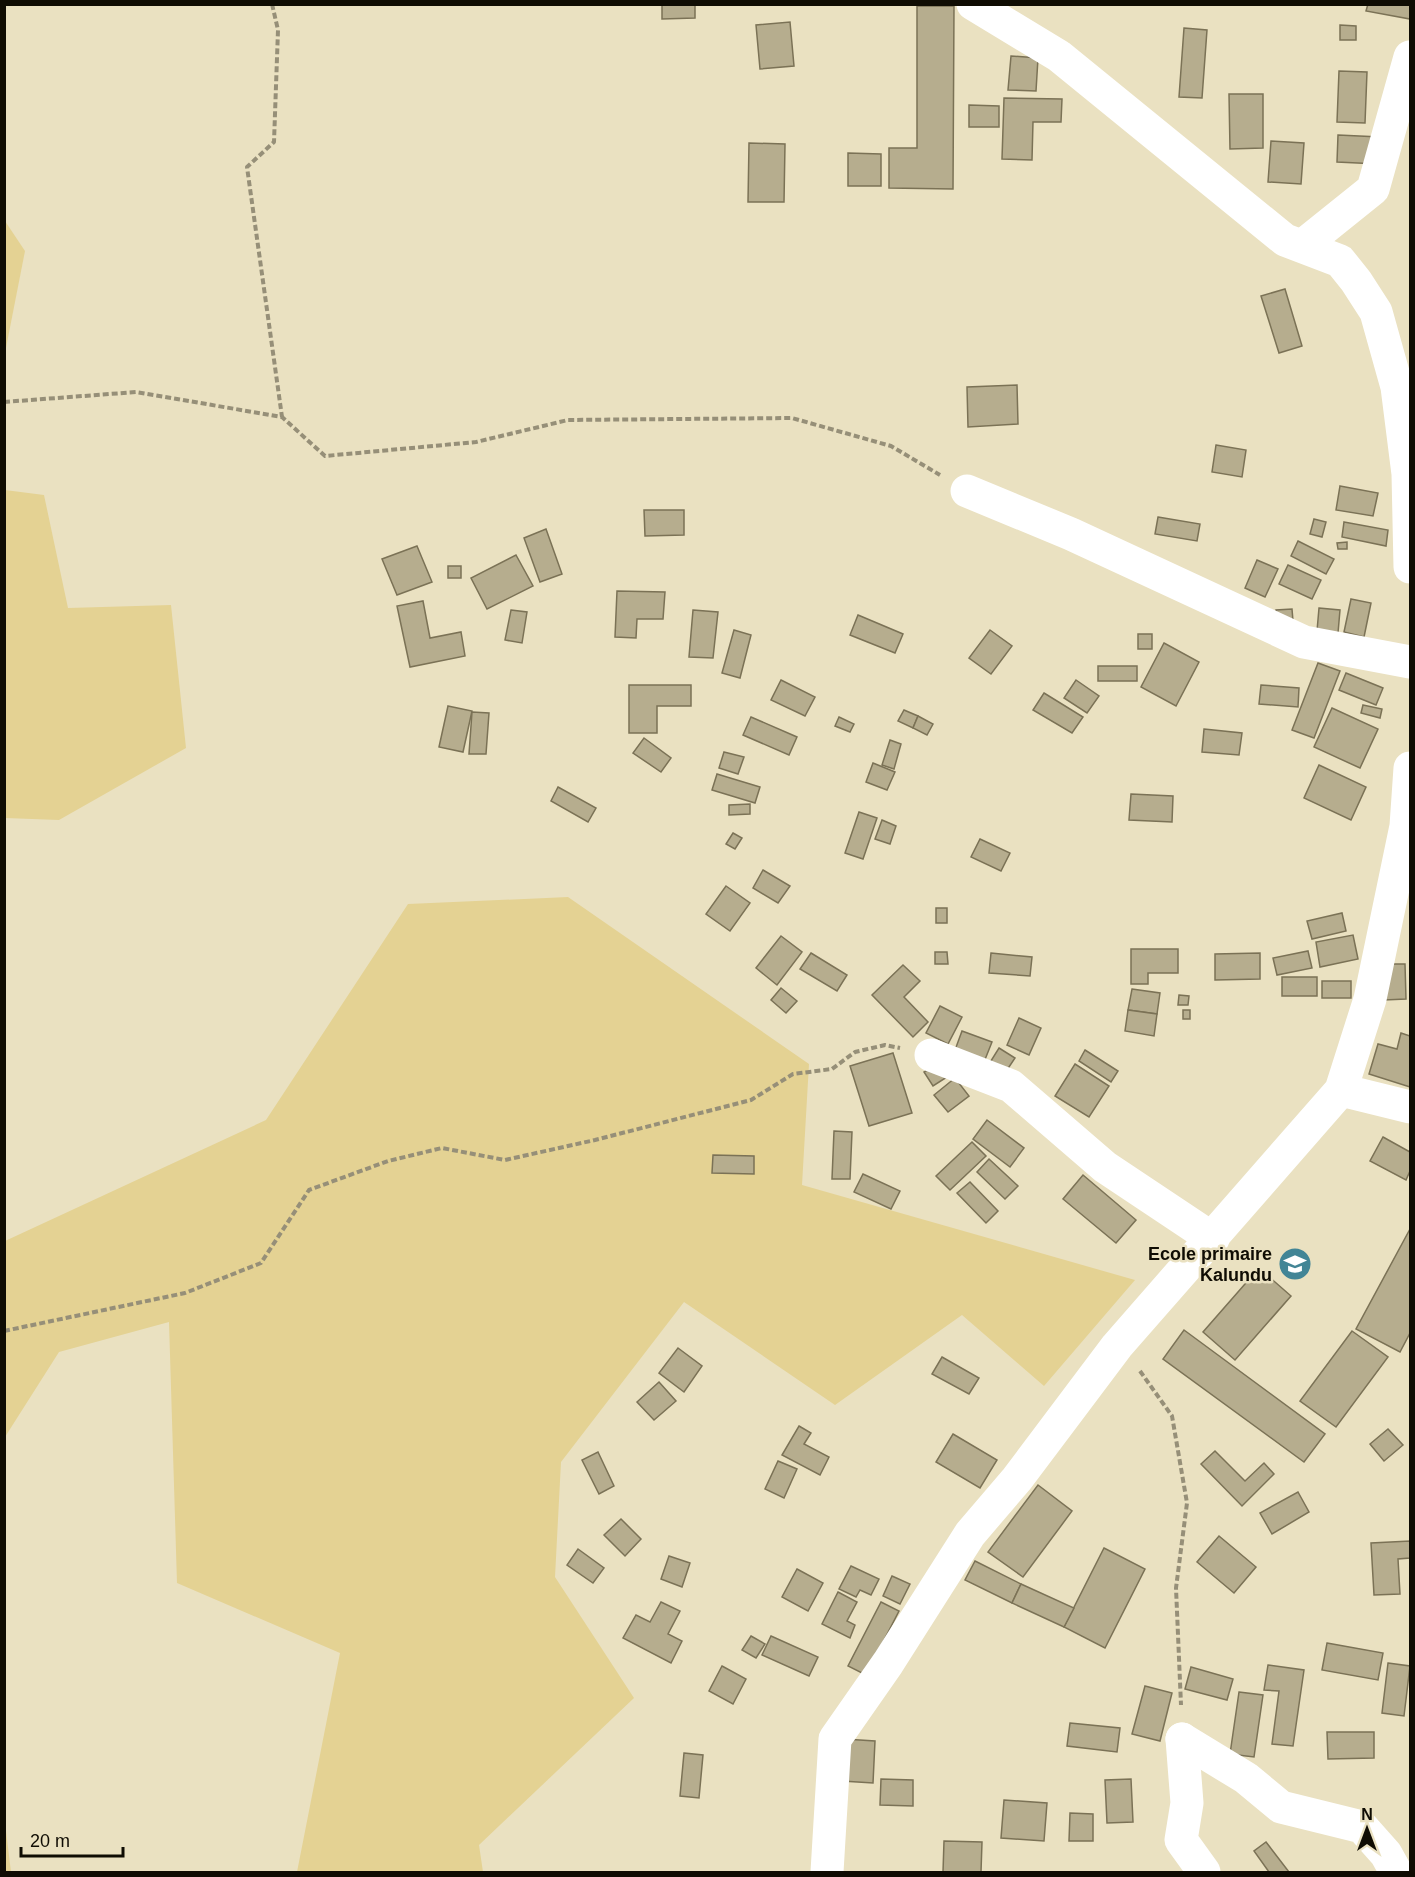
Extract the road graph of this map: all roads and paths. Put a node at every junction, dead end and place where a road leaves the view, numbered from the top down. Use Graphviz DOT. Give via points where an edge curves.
graph roads {
  1 [pos="272,4"];
  2 [pos="973,4"];
  3 [pos="1410,57"];
  4 [pos="1302,246"];
  5 [pos="4,402"];
  6 [pos="282,417"];
  7 [pos="968,491"];
  8 [pos="1410,567"];
  9 [pos="1410,662"];
  10 [pos="1410,768"];
  11 [pos="1408,827"];
  12 [pos="931,1055"];
  13 [pos="1341,1090"];
  14 [pos="1410,1107"];
  15 [pos="1213,1239"];
  16 [pos="4,1331"];
  17 [pos="1117,1346"];
  18 [pos="1182,1739"];
  19 [pos="827,1872"];
  20 [pos="1204,1872"];
  21 [pos="1396,1872"];
  1 -- 6 [label="path" via="278,30 274,142 247,167"];
  2 -- 4 [label="street" via="1059,56 1285,240"];
  3 -- 4 [label="street" via="1372,189"];
  4 -- 8 [label="street" via="1340,261 1377,312 1397,387 1408,474"];
  5 -- 6 [label="path" via="136,392"];
  6 -- 7 [label="path" via="325,456 476,442 567,420 792,418 891,446"];
  7 -- 9 [label="street" via="1304,642"];
  10 -- 11 [label="street"];
  11 -- 13 [label="street" via="1370,999"];
  12 -- 15 [label="street" via="1011,1086 1105,1167"];
  12 -- 16 [label="path" via="885,1045 855,1052 832,1069 793,1074 751,1100 506,1160 442,1148 388,1161 309,1190 261,1263 185,1293"];
  13 -- 14 [label="street"];
  13 -- 15 [label="street"];
  15 -- 17 [label="street"];
  17 -- 18 [label="path" via="1172,1416 1187,1503 1176,1588"];
  17 -- 19 [label="street" via="1017,1479 970,1534 835,1739"];
  18 -- 20 [label="street" via="1187,1803 1181,1840"];
  18 -- 21 [label="street" via="1246,1778 1281,1807 1362,1827"];
}
